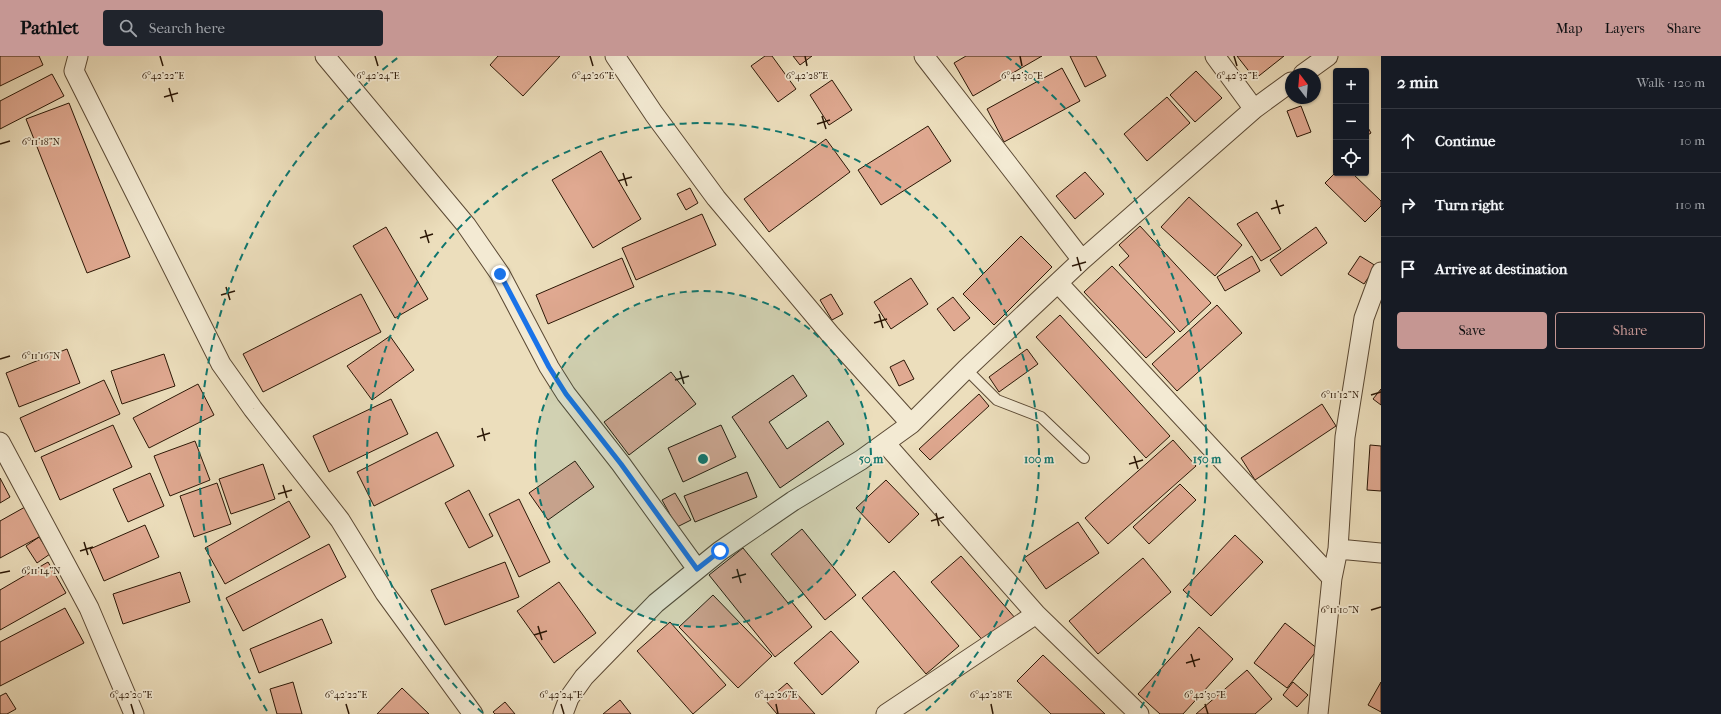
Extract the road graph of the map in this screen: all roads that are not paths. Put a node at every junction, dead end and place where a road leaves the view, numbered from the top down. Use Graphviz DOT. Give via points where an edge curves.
graph roads {
  1 [pos="325,56"];
  2 [pos="616,56"];
  3 [pos="924,56"];
  4 [pos="1215,56"];
  5 [pos="1328,56"];
  6 [pos="73,61"];
  7 [pos="1311,68"];
  8 [pos="1285,86"];
  9 [pos="1254,109"];
  10 [pos="1082,260"];
  11 [pos="1381,272"];
  12 [pos="1058,284"];
  13 [pos="966,369"];
  14 [pos="911,424"];
  15 [pos="0,442"];
  16 [pos="885,443"];
  17 [pos="1084,458"];
  18 [pos="1338,549"];
  19 [pos="1381,553"];
  20 [pos="697,569"];
  21 [pos="1332,578"];
  22 [pos="1036,614"];
  23 [pos="131,713"];
  24 [pos="473,714"];
  25 [pos="563,714"];
  26 [pos="886,714"];
  27 [pos="1139,714"];
  28 [pos="1318,714"];
  1 -- 20 [label="street" via="466,224 500,274 566,394 621,464"];
  2 -- 14 [label="street" via="654,114 716,198 830,334"];
  3 -- 10 [label="street"];
  4 -- 9 [label="street"];
  5 -- 7 [label="street"];
  6 -- 24 [label="street" via="221,364 340,520 385,592"];
  8 -- 9 [label="street"];
  9 -- 10 [label="street"];
  10 -- 12 [label="street"];
  11 -- 18 [label="street" via="1364,318 1345,437"];
  12 -- 13 [label="street"];
  12 -- 21 [label="street"];
  13 -- 14 [label="street"];
  13 -- 17 [label="lane" via="997,400 1041,417"];
  14 -- 16 [label="street"];
  15 -- 23 [label="street" via="89,608"];
  16 -- 20 [label="street" via="862,460 793,501"];
  16 -- 22 [label="street"];
  18 -- 19 [label="street"];
  18 -- 21 [label="street"];
  20 -- 25 [label="street" via="656,603 584,677"];
  21 -- 28 [label="street"];
  22 -- 26 [label="street"];
  22 -- 27 [label="street"];
}
